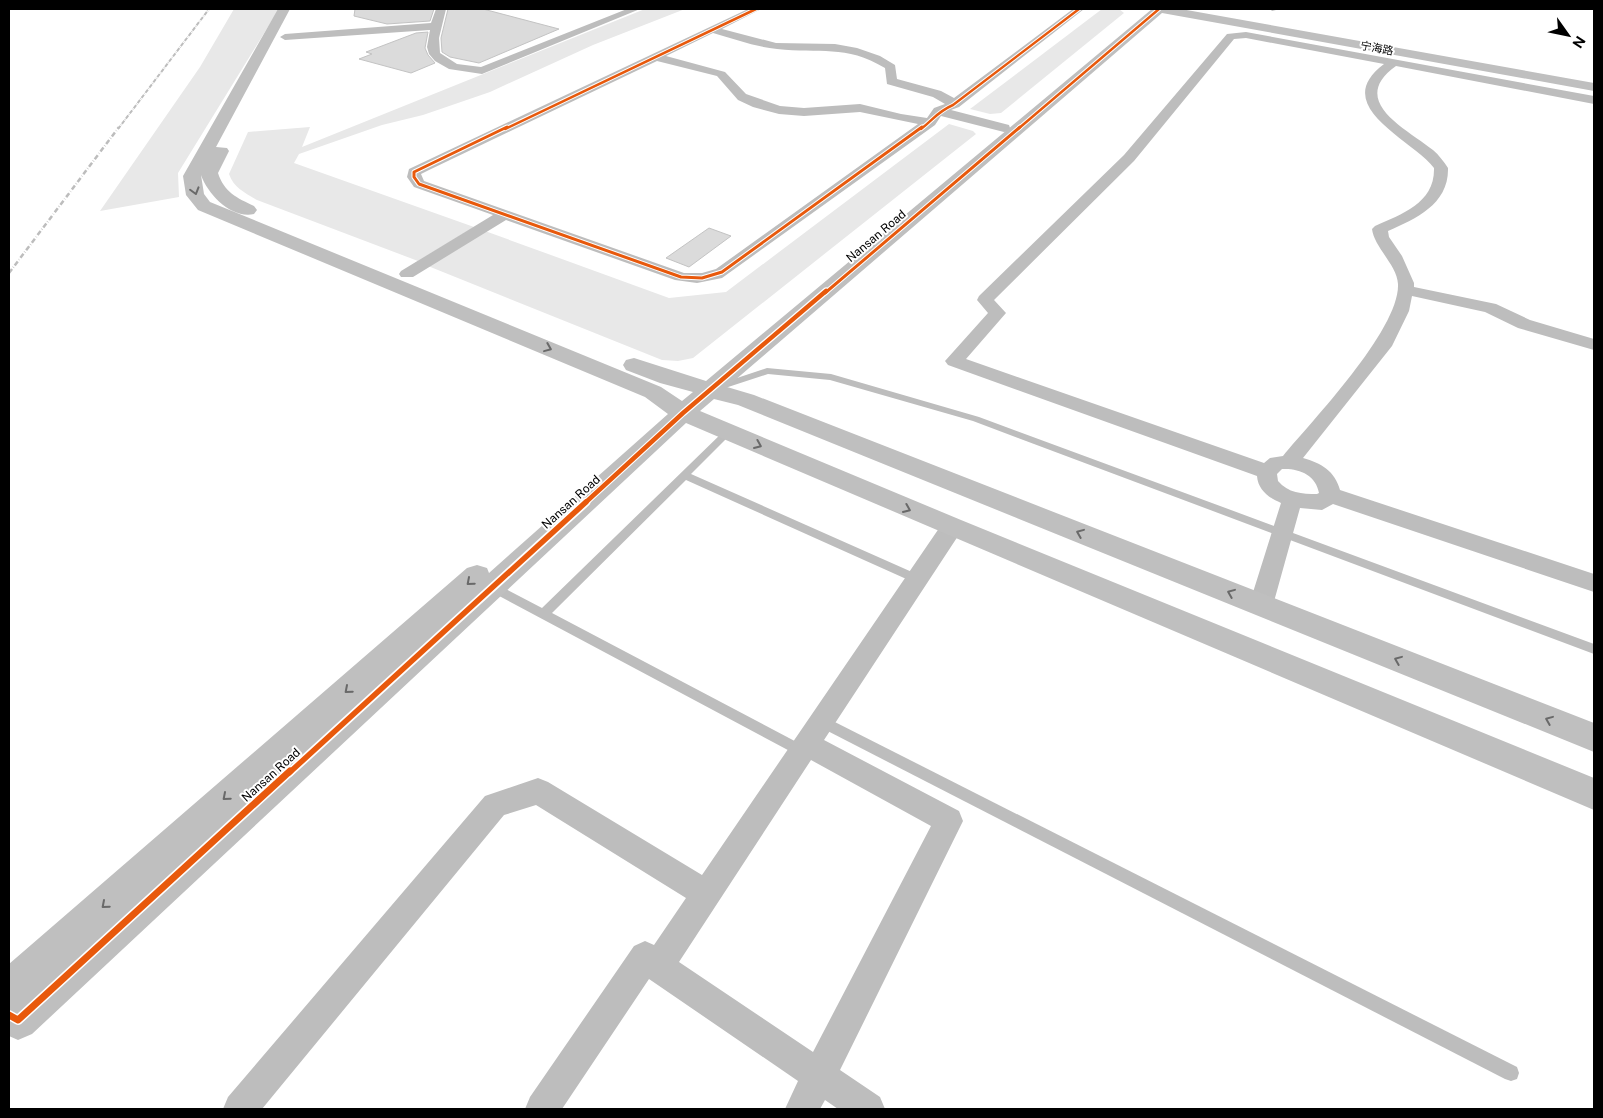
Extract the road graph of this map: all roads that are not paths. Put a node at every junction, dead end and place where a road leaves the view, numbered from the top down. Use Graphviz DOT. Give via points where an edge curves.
graph roads {
  1 [pos="284,9"];
  2 [pos="299,9"];
  3 [pos="441,9"];
  4 [pos="635,9"];
  5 [pos="756,9"];
  6 [pos="1079,9"];
  7 [pos="1149,9"];
  8 [pos="1160,9"];
  9 [pos="1272,9"];
  10 [pos="1276,9"];
  11 [pos="436,26"];
  12 [pos="713,30"];
  13 [pos="285,37"];
  14 [pos="656,57"];
  15 [pos="1394,63"];
  16 [pos="1594,87"];
  17 [pos="1594,100"];
  18 [pos="955,104"];
  19 [pos="934,116"];
  20 [pos="1004,128"];
  21 [pos="506,214"];
  22 [pos="407,274"];
  23 [pos="1405,290"];
  24 [pos="1594,345"];
  25 [pos="701,388"];
  26 [pos="677,409"];
  27 [pos="728,432"];
  28 [pos="1289,462"];
  29 [pos="1267,472"];
  30 [pos="684,476"];
  31 [pos="1330,495"];
  32 [pos="1292,500"];
  33 [pos="952,527"];
  34 [pos="1282,534"];
  35 [pos="917,579"];
  36 [pos="1594,583"];
  37 [pos="492,587"];
  38 [pos="1262,605"];
  39 [pos="543,614"];
  40 [pos="1594,649"];
  41 [pos="1594,738"];
  42 [pos="810,739"];
  43 [pos="1594,794"];
  44 [pos="706,894"];
  45 [pos="658,966"];
  46 [pos="9,990"];
  47 [pos="9,1015"];
  48 [pos="1511,1073"];
  49 [pos="819,1076"];
  50 [pos="240,1109"];
  51 [pos="542,1109"];
  52 [pos="802,1109"];
  53 [pos="868,1109"];
  1 -- 26 [label="street, one-way" via="192,176 194,195 204,206 653,392"];
  2 -- 13 [label="street"];
  3 -- 11 [label="street"];
  4 -- 11 [label="street" via="482,71 455,66 434,54"];
  5 -- 12 [label="street"];
  6 -- 18 [label="street"];
  7 -- 20 [label="street, Nansan Road"];
  8 -- 16 [label="street, 宁海路"];
  8 -- 25 [label="street, Nansan Road"];
  9 -- 10 [label="lane"];
  11 -- 13 [label="street"];
  12 -- 14 [label="street"];
  12 -- 18 [label="street" via="776,46 835,47 857,51 890,66 891,81 937,94"];
  13 -- 22 [label="street" via="209,173 213,186 224,199 251,212"];
  14 -- 19 [label="street" via="721,74 742,97 779,110 804,112 860,108 901,118"];
  14 -- 21 [label="street" via="414,172 419,184"];
  15 -- 17 [label="street"];
  15 -- 23 [label="street" via="1380,73 1372,85 1372,98 1379,114 1431,155 1441,168 1440,184 1433,196 1413,214 1380,229 1381,237 1406,283"];
  15 -- 29 [label="street" via="1246,35 1231,36 1129,158 985,300 997,313 954,361"];
  18 -- 19 [label="street"];
  19 -- 20 [label="street"];
  19 -- 21 [label="street" via="722,272 708,278 681,277"];
  20 -- 25 [label="street, Nansan Road"];
  21 -- 22 [label="street"];
  22 -- 25 [label="street" via="668,378"];
  23 -- 24 [label="street" via="1490,308 1524,324"];
  23 -- 28 [label="street" via="1401,311 1383,346"];
  25 -- 26 [label="street, Nansan Road"];
  25 -- 34 [label="lane" via="767,371 831,377 976,419"];
  38 -- 25 [label="street, one-way" via="746,400"];
  26 -- 27 [label="street"];
  26 -- 37 [label="street, Nansan Road"];
  26 -- 46 [label="street, Nansan Road, one-way"];
  27 -- 30 [label="lane"];
  27 -- 33 [label="street, one-way"];
  28 -- 29 [label="street" via="1277,463"];
  28 -- 31 [label="street" via="1305,465 1320,473 1329,483"];
  29 -- 32 [label="street" via="1266,478 1271,486"];
  30 -- 35 [label="lane"];
  30 -- 39 [label="lane"];
  31 -- 32 [label="street" via="1322,502"];
  31 -- 36 [label="street"];
  32 -- 34 [label="street"];
  33 -- 35 [label="street"];
  33 -- 43 [label="street"];
  34 -- 38 [label="street"];
  34 -- 40 [label="lane"];
  35 -- 42 [label="street"];
  37 -- 39 [label="lane"];
  37 -- 47 [label="street, Nansan Road" via="18,1020"];
  41 -- 38 [label="street, one-way"];
  39 -- 42 [label="lane"];
  42 -- 44 [label="street"];
  42 -- 48 [label="lane"];
  42 -- 49 [label="street" via="950,820"];
  44 -- 45 [label="street"];
  44 -- 50 [label="street" via="538,791 495,805"];
  45 -- 49 [label="street"];
  45 -- 51 [label="street" via="645,957"];
  49 -- 52 [label="street"];
  49 -- 53 [label="street"];
}
